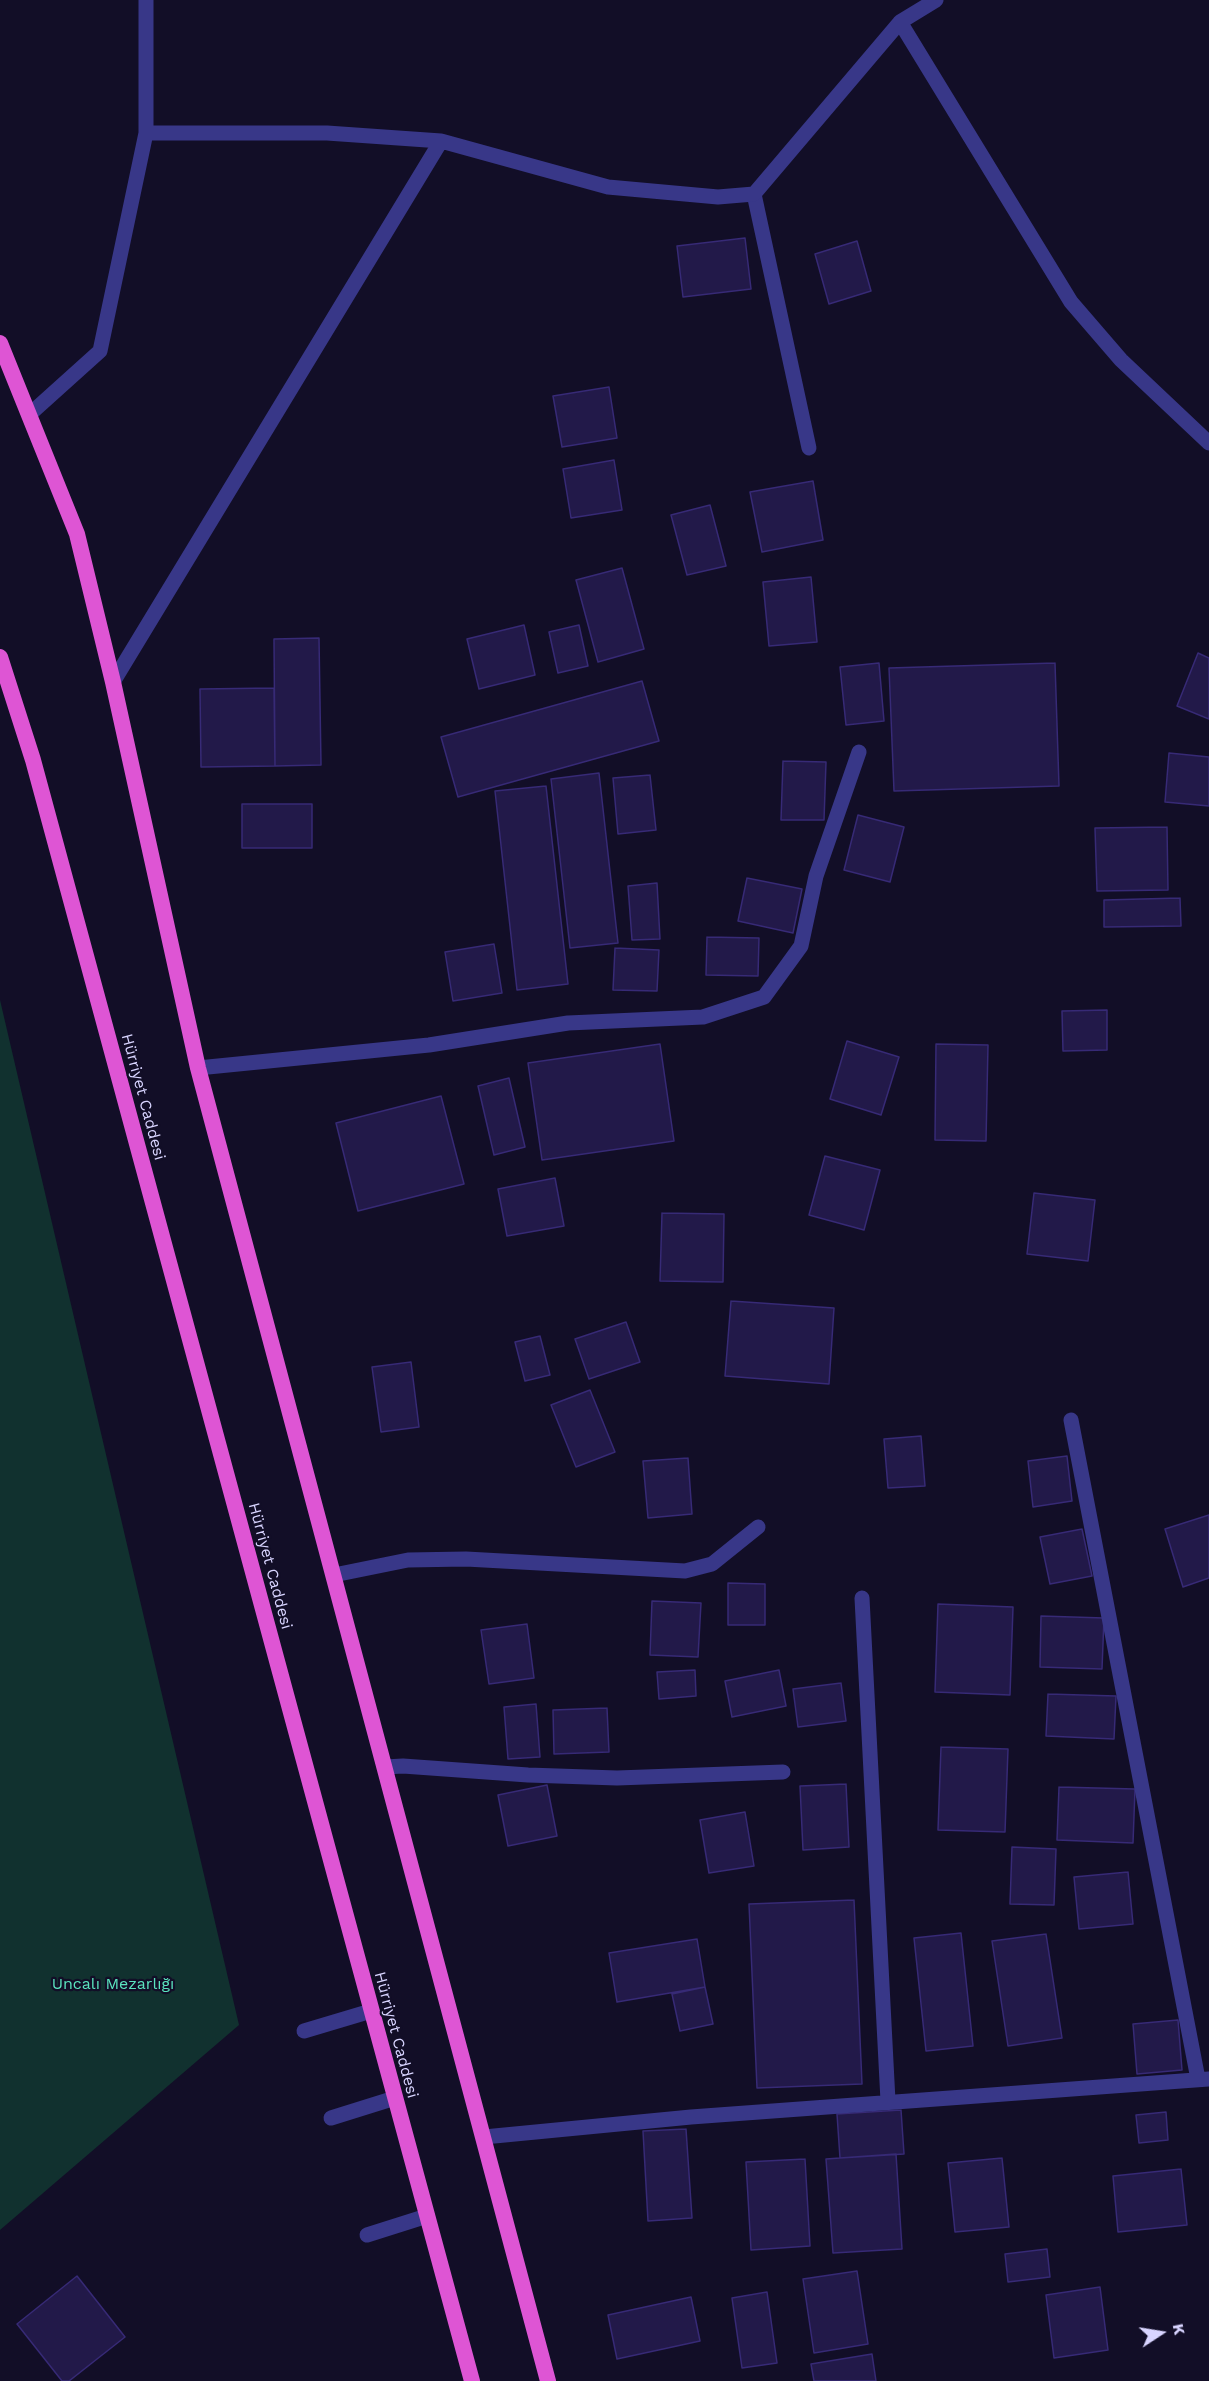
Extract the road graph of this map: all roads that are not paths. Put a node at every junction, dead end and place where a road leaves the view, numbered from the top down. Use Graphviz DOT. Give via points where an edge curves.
graph roads {
  1 [pos="146,0"];
  2 [pos="936,0"];
  3 [pos="900,22"];
  4 [pos="146,133"];
  5 [pos="441,141"];
  6 [pos="754,194"];
  7 [pos="0,343"];
  8 [pos="30,414"];
  9 [pos="1209,443"];
  10 [pos="810,448"];
  11 [pos="0,657"];
  12 [pos="113,682"];
  13 [pos="859,752"];
  14 [pos="198,1068"];
  15 [pos="1071,1420"];
  16 [pos="758,1527"];
  17 [pos="334,1575"];
  18 [pos="862,1599"];
  19 [pos="385,1767"];
  20 [pos="783,1772"];
  21 [pos="372,2012"];
  22 [pos="304,2031"];
  23 [pos="1204,2079"];
  24 [pos="395,2098"];
  25 [pos="888,2101"];
  26 [pos="331,2118"];
  27 [pos="484,2138"];
  28 [pos="427,2216"];
  29 [pos="367,2235"];
  30 [pos="471,2381"];
  31 [pos="548,2381"];
  1 -- 4 [label="street"];
  2 -- 3 [label="street"];
  3 -- 6 [label="street"];
  3 -- 9 [label="street" via="1071,302 1121,360"];
  4 -- 5 [label="street" via="327,133"];
  4 -- 8 [label="street" via="100,351"];
  5 -- 6 [label="street" via="608,187 717,197"];
  5 -- 12 [label="street"];
  6 -- 10 [label="street"];
  7 -- 8 [label="highway"];
  8 -- 12 [label="highway" via="77,534"];
  11 -- 21 [label="highway, Hürriyet Caddesi" via="33,760"];
  12 -- 14 [label="highway"];
  13 -- 14 [label="street" via="816,876 801,946 764,997 703,1017 568,1023 429,1045"];
  14 -- 17 [label="highway"];
  15 -- 23 [label="street"];
  16 -- 17 [label="street" via="712,1564 685,1571 466,1559 408,1560"];
  17 -- 19 [label="highway"];
  18 -- 25 [label="street"];
  19 -- 20 [label="street" via="617,1778"];
  19 -- 27 [label="highway"];
  21 -- 22 [label="street"];
  21 -- 24 [label="highway, Hürriyet Caddesi"];
  23 -- 25 [label="street"];
  24 -- 26 [label="street"];
  24 -- 28 [label="highway, Hürriyet Caddesi"];
  25 -- 27 [label="street" via="691,2116"];
  27 -- 31 [label="highway"];
  28 -- 29 [label="street"];
  28 -- 30 [label="highway, Hürriyet Caddesi"];
}
